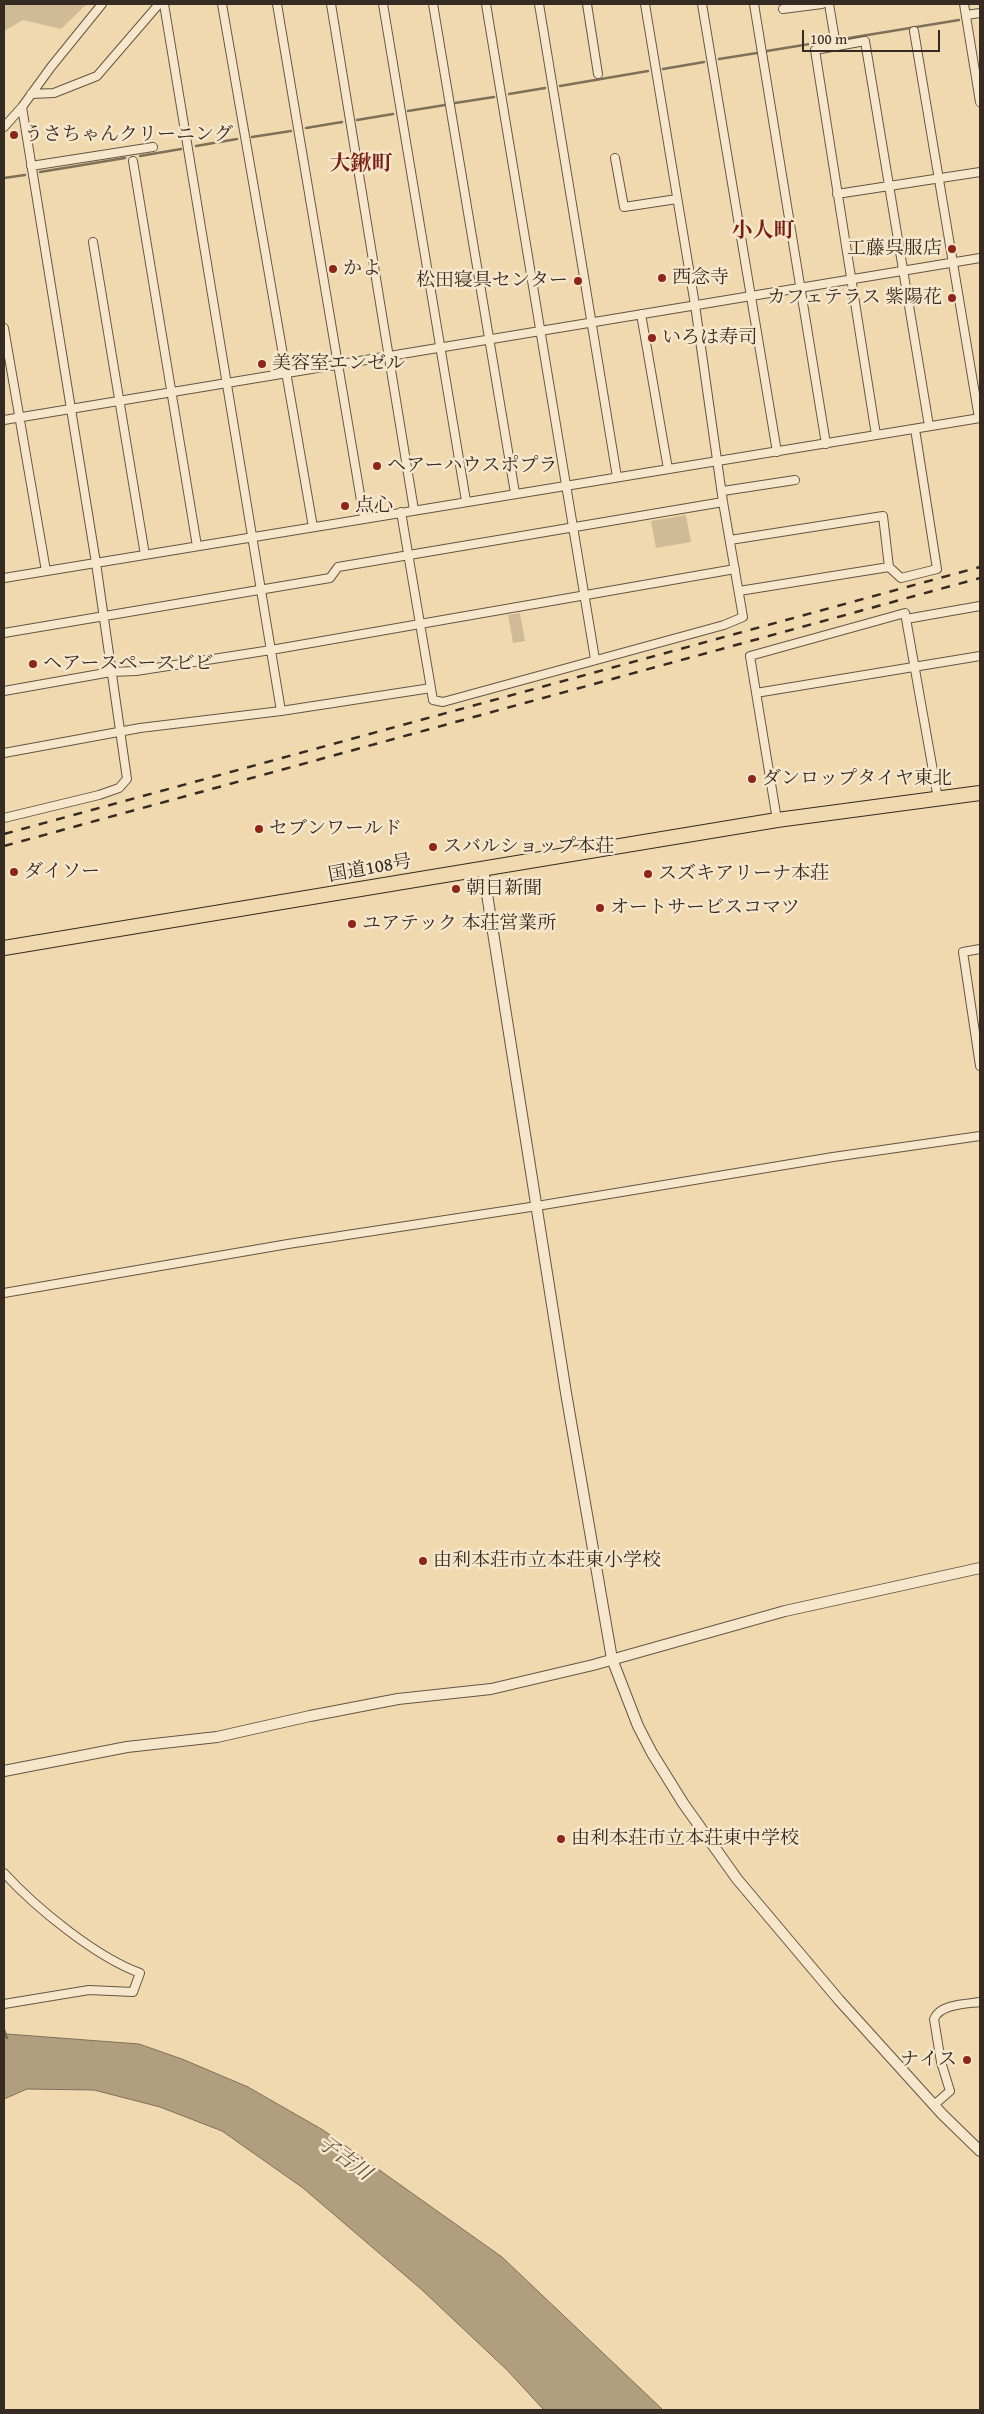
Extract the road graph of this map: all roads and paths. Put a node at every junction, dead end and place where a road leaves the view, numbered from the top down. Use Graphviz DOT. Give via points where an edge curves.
graph roads {
  1 [pos="102,4"];
  2 [pos="159,4"];
  3 [pos="164,4"];
  4 [pos="222,4"];
  5 [pos="277,4"];
  6 [pos="330,4"];
  7 [pos="383,4"];
  8 [pos="433,4"];
  9 [pos="486,4"];
  10 [pos="539,4"];
  11 [pos="587,4"];
  12 [pos="645,4"];
  13 [pos="702,4"];
  14 [pos="754,4"];
  15 [pos="822,4"];
  16 [pos="829,4"];
  17 [pos="964,4"];
  18 [pos="783,9"];
  19 [pos="980,12"];
  20 [pos="966,15"];
  21 [pos="914,31"];
  22 [pos="836,46"];
  23 [pos="598,74"];
  24 [pos="31,94"];
  25 [pos="980,100"];
  26 [pos="22,107"];
  27 [pos="4,127"];
  28 [pos="153,147"];
  29 [pos="615,158"];
  30 [pos="133,161"];
  31 [pos="31,166"];
  32 [pos="980,172"];
  33 [pos="939,178"];
  34 [pos="889,186"];
  35 [pos="837,194"];
  36 [pos="677,198"];
  37 [pos="93,242"];
  38 [pos="980,258"];
  39 [pos="954,263"];
  40 [pos="903,271"];
  41 [pos="851,280"];
  42 [pos="802,288"];
  43 [pos="752,296"];
  44 [pos="695,305"];
  45 [pos="641,314"];
  46 [pos="591,322"];
  47 [pos="4,328"];
  48 [pos="540,331"];
  49 [pos="490,340"];
  50 [pos="440,348"];
  51 [pos="388,356"];
  52 [pos="338,364"];
  53 [pos="287,373"];
  54 [pos="227,383"];
  55 [pos="172,392"];
  56 [pos="120,400"];
  57 [pos="70,409"];
  58 [pos="19,418"];
  59 [pos="980,418"];
  60 [pos="4,420"];
  61 [pos="929,426"];
  62 [pos="915,428"];
  63 [pos="876,435"];
  64 [pos="826,444"];
  65 [pos="777,452"];
  66 [pos="719,460"];
  67 [pos="668,469"];
  68 [pos="617,477"];
  69 [pos="796,480"];
  70 [pos="566,486"];
  71 [pos="723,491"];
  72 [pos="515,493"];
  73 [pos="466,501"];
  74 [pos="723,502"];
  75 [pos="414,510"];
  76 [pos="401,512"];
  77 [pos="364,518"];
  78 [pos="313,527"];
  79 [pos="572,528"];
  80 [pos="253,538"];
  81 [pos="730,540"];
  82 [pos="197,546"];
  83 [pos="146,554"];
  84 [pos="408,556"];
  85 [pos="96,563"];
  86 [pos="890,567"];
  87 [pos="735,569"];
  88 [pos="46,571"];
  89 [pos="4,578"];
  90 [pos="259,589"];
  91 [pos="739,591"];
  92 [pos="584,594"];
  93 [pos="980,606"];
  94 [pos="104,616"];
  95 [pos="906,619"];
  96 [pos="419,624"];
  97 [pos="4,633"];
  98 [pos="271,650"];
  99 [pos="980,656"];
  100 [pos="595,659"];
  101 [pos="915,668"];
  102 [pos="111,672"];
  103 [pos="431,688"];
  104 [pos="4,691"];
  105 [pos="756,693"];
  106 [pos="281,711"];
  107 [pos="122,732"];
  108 [pos="4,753"];
  109 [pos="980,793"];
  110 [pos="938,799"];
  111 [pos="4,818"];
  112 [pos="777,820"];
  113 [pos="483,869"];
  114 [pos="4,948"];
  115 [pos="980,949"];
  116 [pos="980,1004"];
  117 [pos="971,1005"];
  118 [pos="979,1052"];
  119 [pos="980,1066"];
  120 [pos="980,1136"];
  121 [pos="537,1206"];
  122 [pos="4,1293"];
  123 [pos="980,1568"];
  124 [pos="612,1660"];
  125 [pos="4,1771"];
  126 [pos="4,1874"];
  127 [pos="980,2002"];
  128 [pos="4,2004"];
  129 [pos="934,2105"];
  130 [pos="980,2151"];
  1 -- 24 [label="street"];
  2 -- 24 [label="street" via="97,76 54,93"];
  3 -- 54 [label="street"];
  4 -- 53 [label="street"];
  5 -- 52 [label="street"];
  6 -- 51 [label="street"];
  7 -- 50 [label="street"];
  8 -- 49 [label="street"];
  9 -- 48 [label="street"];
  10 -- 46 [label="street"];
  11 -- 23 [label="street"];
  12 -- 36 [label="street"];
  13 -- 43 [label="street"];
  14 -- 42 [label="street"];
  15 -- 18 [label="street"];
  16 -- 22 [label="street"];
  17 -- 20 [label="street"];
  19 -- 20 [label="street"];
  20 -- 25 [label="street"];
  21 -- 33 [label="street"];
  22 -- 34 [label="street" via="865,41"];
  22 -- 35 [label="street" via="814,50"];
  24 -- 26 [label="street"];
  26 -- 27 [label="street"];
  26 -- 31 [label="street"];
  28 -- 31 [label="street"];
  29 -- 36 [label="street" via="624,207"];
  30 -- 55 [label="street"];
  31 -- 57 [label="street"];
  32 -- 33 [label="street"];
  33 -- 34 [label="street"];
  33 -- 39 [label="street"];
  34 -- 35 [label="street"];
  34 -- 40 [label="street"];
  35 -- 41 [label="street"];
  36 -- 44 [label="street"];
  37 -- 56 [label="street"];
  38 -- 39 [label="street"];
  39 -- 40 [label="street"];
  39 -- 59 [label="street"];
  40 -- 41 [label="street"];
  40 -- 61 [label="street"];
  41 -- 42 [label="street"];
  41 -- 63 [label="street"];
  42 -- 43 [label="street"];
  42 -- 64 [label="street"];
  43 -- 44 [label="street"];
  43 -- 65 [label="street"];
  44 -- 45 [label="street"];
  44 -- 66 [label="street"];
  45 -- 46 [label="street"];
  45 -- 67 [label="street"];
  46 -- 48 [label="street"];
  46 -- 68 [label="street"];
  47 -- 58 [label="street"];
  48 -- 49 [label="street"];
  48 -- 70 [label="street"];
  49 -- 50 [label="street"];
  49 -- 72 [label="street"];
  50 -- 51 [label="street"];
  50 -- 73 [label="street"];
  51 -- 52 [label="street"];
  51 -- 75 [label="street"];
  52 -- 53 [label="street"];
  52 -- 77 [label="street"];
  53 -- 54 [label="street"];
  53 -- 78 [label="street"];
  54 -- 55 [label="street"];
  54 -- 80 [label="street"];
  55 -- 56 [label="street"];
  55 -- 82 [label="street"];
  56 -- 57 [label="street"];
  56 -- 83 [label="street"];
  57 -- 58 [label="street"];
  57 -- 85 [label="street"];
  58 -- 60 [label="street"];
  58 -- 88 [label="street"];
  59 -- 61 [label="street"];
  61 -- 62 [label="street"];
  62 -- 63 [label="street"];
  62 -- 86 [label="street" via="937,568 902,578"];
  63 -- 64 [label="street"];
  64 -- 65 [label="street"];
  65 -- 66 [label="street"];
  66 -- 67 [label="street"];
  66 -- 71 [label="street"];
  67 -- 68 [label="street"];
  68 -- 70 [label="street"];
  69 -- 71 [label="street"];
  70 -- 72 [label="street"];
  70 -- 79 [label="street"];
  71 -- 74 [label="street"];
  72 -- 73 [label="street"];
  73 -- 75 [label="street"];
  74 -- 79 [label="street"];
  74 -- 81 [label="street"];
  75 -- 76 [label="street"];
  76 -- 77 [label="street"];
  76 -- 84 [label="street"];
  77 -- 78 [label="street"];
  78 -- 80 [label="street"];
  79 -- 84 [label="street"];
  79 -- 92 [label="street"];
  80 -- 82 [label="street"];
  80 -- 90 [label="street"];
  81 -- 86 [label="street" via="883,516"];
  81 -- 87 [label="street"];
  82 -- 83 [label="street"];
  83 -- 85 [label="street"];
  84 -- 90 [label="street" via="338,567 330,578"];
  84 -- 96 [label="street"];
  85 -- 88 [label="street"];
  85 -- 94 [label="street"];
  86 -- 91 [label="street"];
  87 -- 91 [label="street"];
  87 -- 92 [label="street"];
  88 -- 89 [label="street"];
  90 -- 94 [label="street"];
  90 -- 98 [label="street"];
  91 -- 100 [label="street" via="743,617 724,625"];
  92 -- 96 [label="street"];
  92 -- 100 [label="street"];
  93 -- 95 [label="street"];
  94 -- 97 [label="street"];
  94 -- 102 [label="street"];
  95 -- 101 [label="street"];
  95 -- 105 [label="street" via="905,612 750,656"];
  96 -- 98 [label="street"];
  96 -- 103 [label="street"];
  98 -- 102 [label="street"];
  98 -- 106 [label="street"];
  99 -- 101 [label="street"];
  100 -- 103 [label="street" via="443,702 433,700"];
  101 -- 105 [label="street"];
  101 -- 110 [label="street"];
  102 -- 104 [label="street"];
  102 -- 107 [label="street"];
  103 -- 106 [label="street"];
  105 -- 112 [label="street"];
  106 -- 107 [label="street"];
  107 -- 108 [label="street"];
  107 -- 111 [label="street" via="127,779 119,788"];
  109 -- 110 [label="highway, 国道108号"];
  110 -- 112 [label="highway, 国道108号"];
  112 -- 113 [label="highway, 国道108号"];
  113 -- 114 [label="highway, 国道108号"];
  113 -- 121 [label="street"];
  115 -- 117 [label="street" via="963,952"];
  116 -- 117 [label="street"];
  117 -- 118 [label="street"];
  118 -- 119 [label="street"];
  120 -- 121 [label="street" via="833,1156"];
  121 -- 122 [label="street" via="249,1250"];
  121 -- 124 [label="street"];
  123 -- 124 [label="street" via="785,1610"];
  124 -- 125 [label="street" via="491,1689 398,1699 217,1737 127,1747"];
  124 -- 129 [label="street" via="652,1753 710,1843 737,1880 839,2000"];
  126 -- 128 [label="street" via="44,1911 91,1946 140,1973 133,1992 89,1990"];
  127 -- 129 [label="street" via="948,2007 936,2014 934,2019 941,2062 950,2091"];
  129 -- 130 [label="street"];
}
